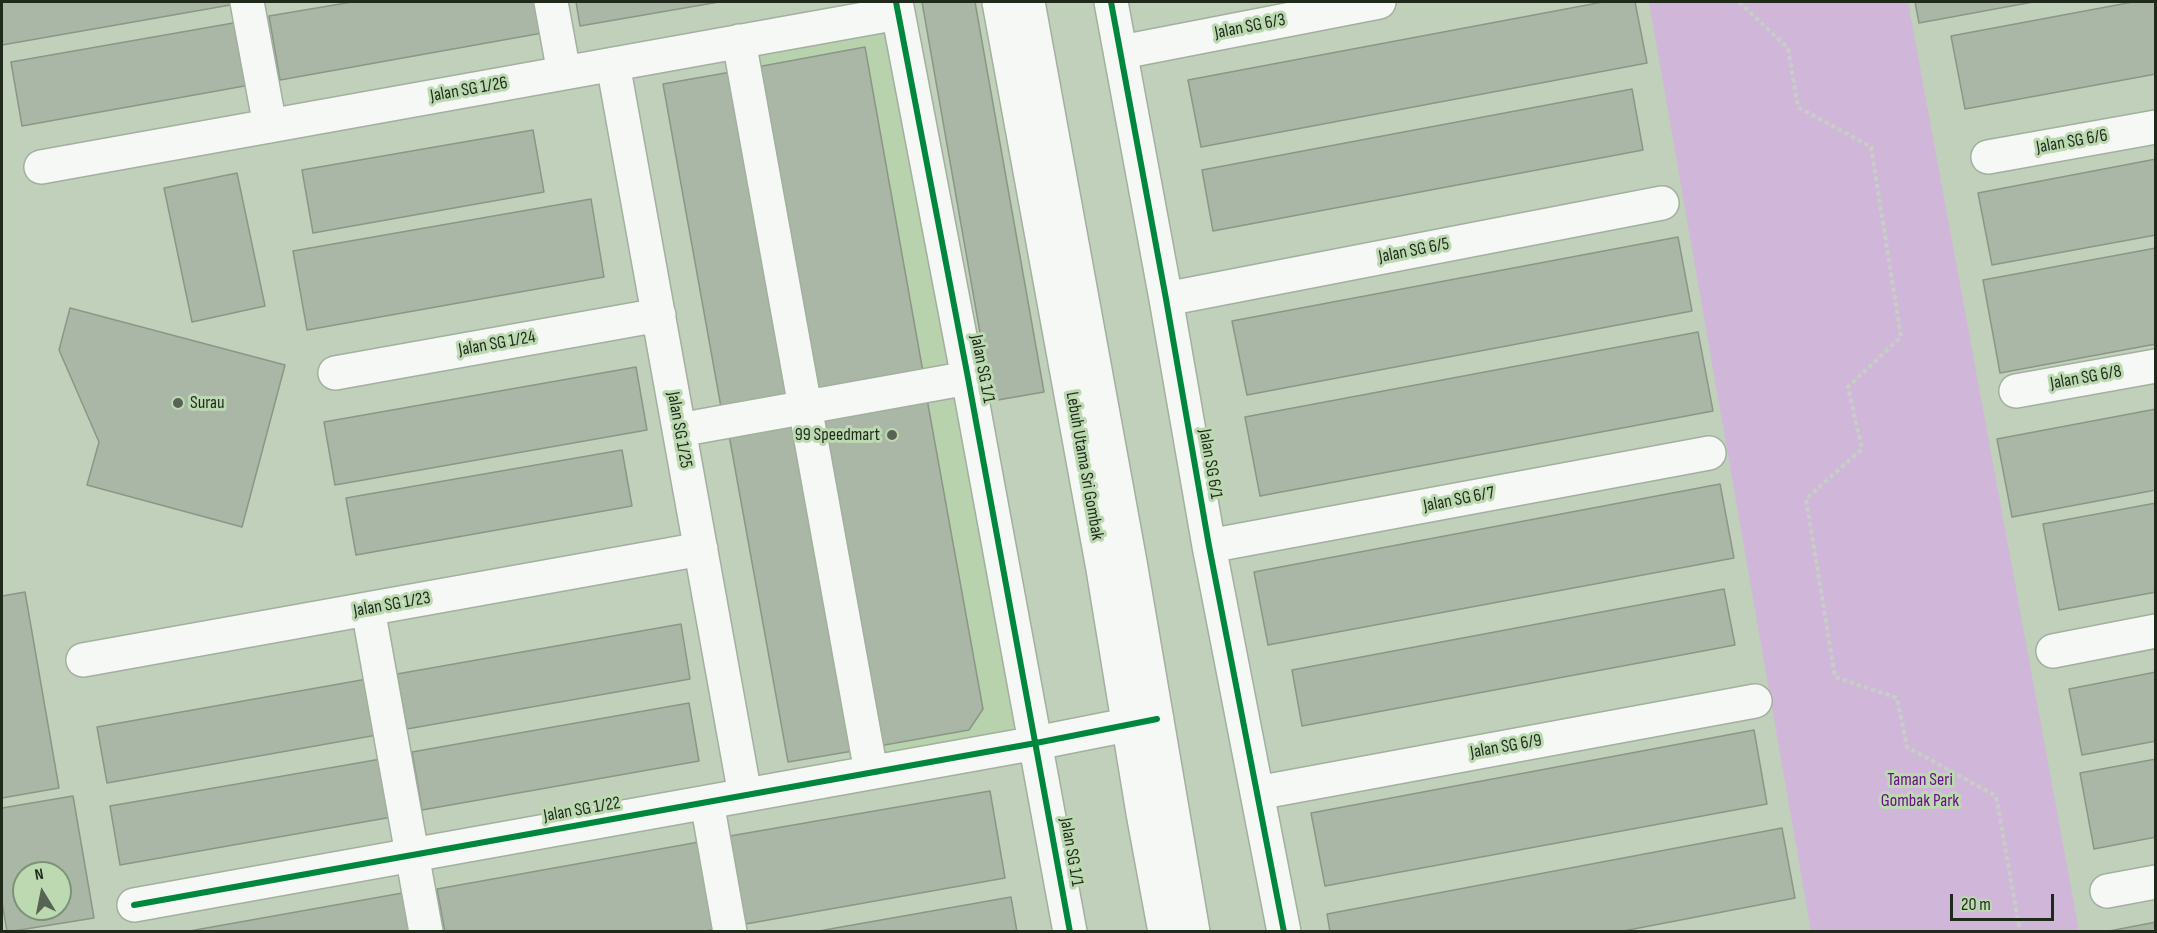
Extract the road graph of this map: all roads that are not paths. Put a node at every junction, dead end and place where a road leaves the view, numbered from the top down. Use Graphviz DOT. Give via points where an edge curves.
graph roads {
  1 [pos="248,2"];
  2 [pos="551,2"];
  3 [pos="999,2"];
  4 [pos="1028,2"];
  5 [pos="1111,2"];
  6 [pos="1379,2"];
  7 [pos="897,7"];
  8 [pos="740,41"];
  9 [pos="1122,52"];
  10 [pos="613,64"];
  11 [pos="564,73"];
  12 [pos="270,126"];
  13 [pos="2156,126"];
  14 [pos="1988,157"];
  15 [pos="41,167"];
  16 [pos="1662,203"];
  17 [pos="1166,299"];
  18 [pos="659,315"];
  19 [pos="2156,366"];
  20 [pos="335,373"];
  21 [pos="968,378"];
  22 [pos="2016,391"];
  23 [pos="805,408"];
  24 [pos="679,430"];
  25 [pos="1709,453"];
  26 [pos="1209,546"];
  27 [pos="701,549"];
  28 [pos="368,609"];
  29 [pos="2156,631"];
  30 [pos="2053,651"];
  31 [pos="83,660"];
  32 [pos="1755,701"];
  33 [pos="1143,722"];
  34 [pos="1036,743"];
  35 [pos="871,772"];
  36 [pos="1257,793"];
  37 [pos="745,795"];
  38 [pos="707,802"];
  39 [pos="412,855"];
  40 [pos="2156,882"];
  41 [pos="2107,891"];
  42 [pos="134,905"];
  43 [pos="426,932"];
  44 [pos="730,932"];
  45 [pos="1070,932"];
  46 [pos="1165,932"];
  47 [pos="1193,932"];
  48 [pos="1284,932"];
  1 -- 12 [label="street"];
  2 -- 11 [label="street"];
  3 -- 33 [label="street, Lebuh Utama Sri Gombak" via="1103,570"];
  4 -- 33 [label="street, Lebuh Utama Sri Gombak" via="1124,527"];
  5 -- 9 [label="street, Jalan SG 6/1"];
  6 -- 9 [label="street, Jalan SG 6/3"];
  7 -- 8 [label="street, Jalan SG 1/26"];
  7 -- 21 [label="street, Jalan SG 1/1"];
  8 -- 10 [label="street, Jalan SG 1/26"];
  8 -- 23 [label="street"];
  9 -- 17 [label="street, Jalan SG 6/1"];
  10 -- 11 [label="street, Jalan SG 1/26"];
  10 -- 18 [label="street, Jalan SG 1/25"];
  11 -- 12 [label="street, Jalan SG 1/26"];
  12 -- 15 [label="street, Jalan SG 1/26"];
  13 -- 14 [label="street, Jalan SG 6/6"];
  16 -- 17 [label="street, Jalan SG 6/5"];
  17 -- 26 [label="street, Jalan SG 6/1"];
  18 -- 20 [label="street, Jalan SG 1/24"];
  18 -- 24 [label="street, Jalan SG 1/25"];
  19 -- 22 [label="street, Jalan SG 6/8"];
  21 -- 23 [label="street"];
  21 -- 34 [label="street, Jalan SG 1/1"];
  23 -- 24 [label="street"];
  23 -- 35 [label="street"];
  24 -- 27 [label="street, Jalan SG 1/25"];
  25 -- 26 [label="street, Jalan SG 6/7"];
  26 -- 36 [label="street, Jalan SG 6/1"];
  27 -- 28 [label="street, Jalan SG 1/23"];
  27 -- 37 [label="street, Jalan SG 1/25"];
  28 -- 31 [label="street, Jalan SG 1/23"];
  28 -- 39 [label="street"];
  29 -- 30 [label="street"];
  32 -- 36 [label="street, Jalan SG 6/9"];
  33 -- 34 [label="street"];
  33 -- 46 [label="street, Lebuh Utama Sri Gombak"];
  33 -- 47 [label="street, Lebuh Utama Sri Gombak"];
  34 -- 35 [label="street, Jalan SG 1/22"];
  34 -- 45 [label="street, Jalan SG 1/1"];
  35 -- 37 [label="street, Jalan SG 1/22"];
  36 -- 48 [label="street, Jalan SG 6/1"];
  37 -- 38 [label="street, Jalan SG 1/22"];
  38 -- 39 [label="street, Jalan SG 1/22"];
  38 -- 44 [label="street"];
  39 -- 42 [label="street, Jalan SG 1/22"];
  39 -- 43 [label="street"];
  40 -- 41 [label="street"];
}
